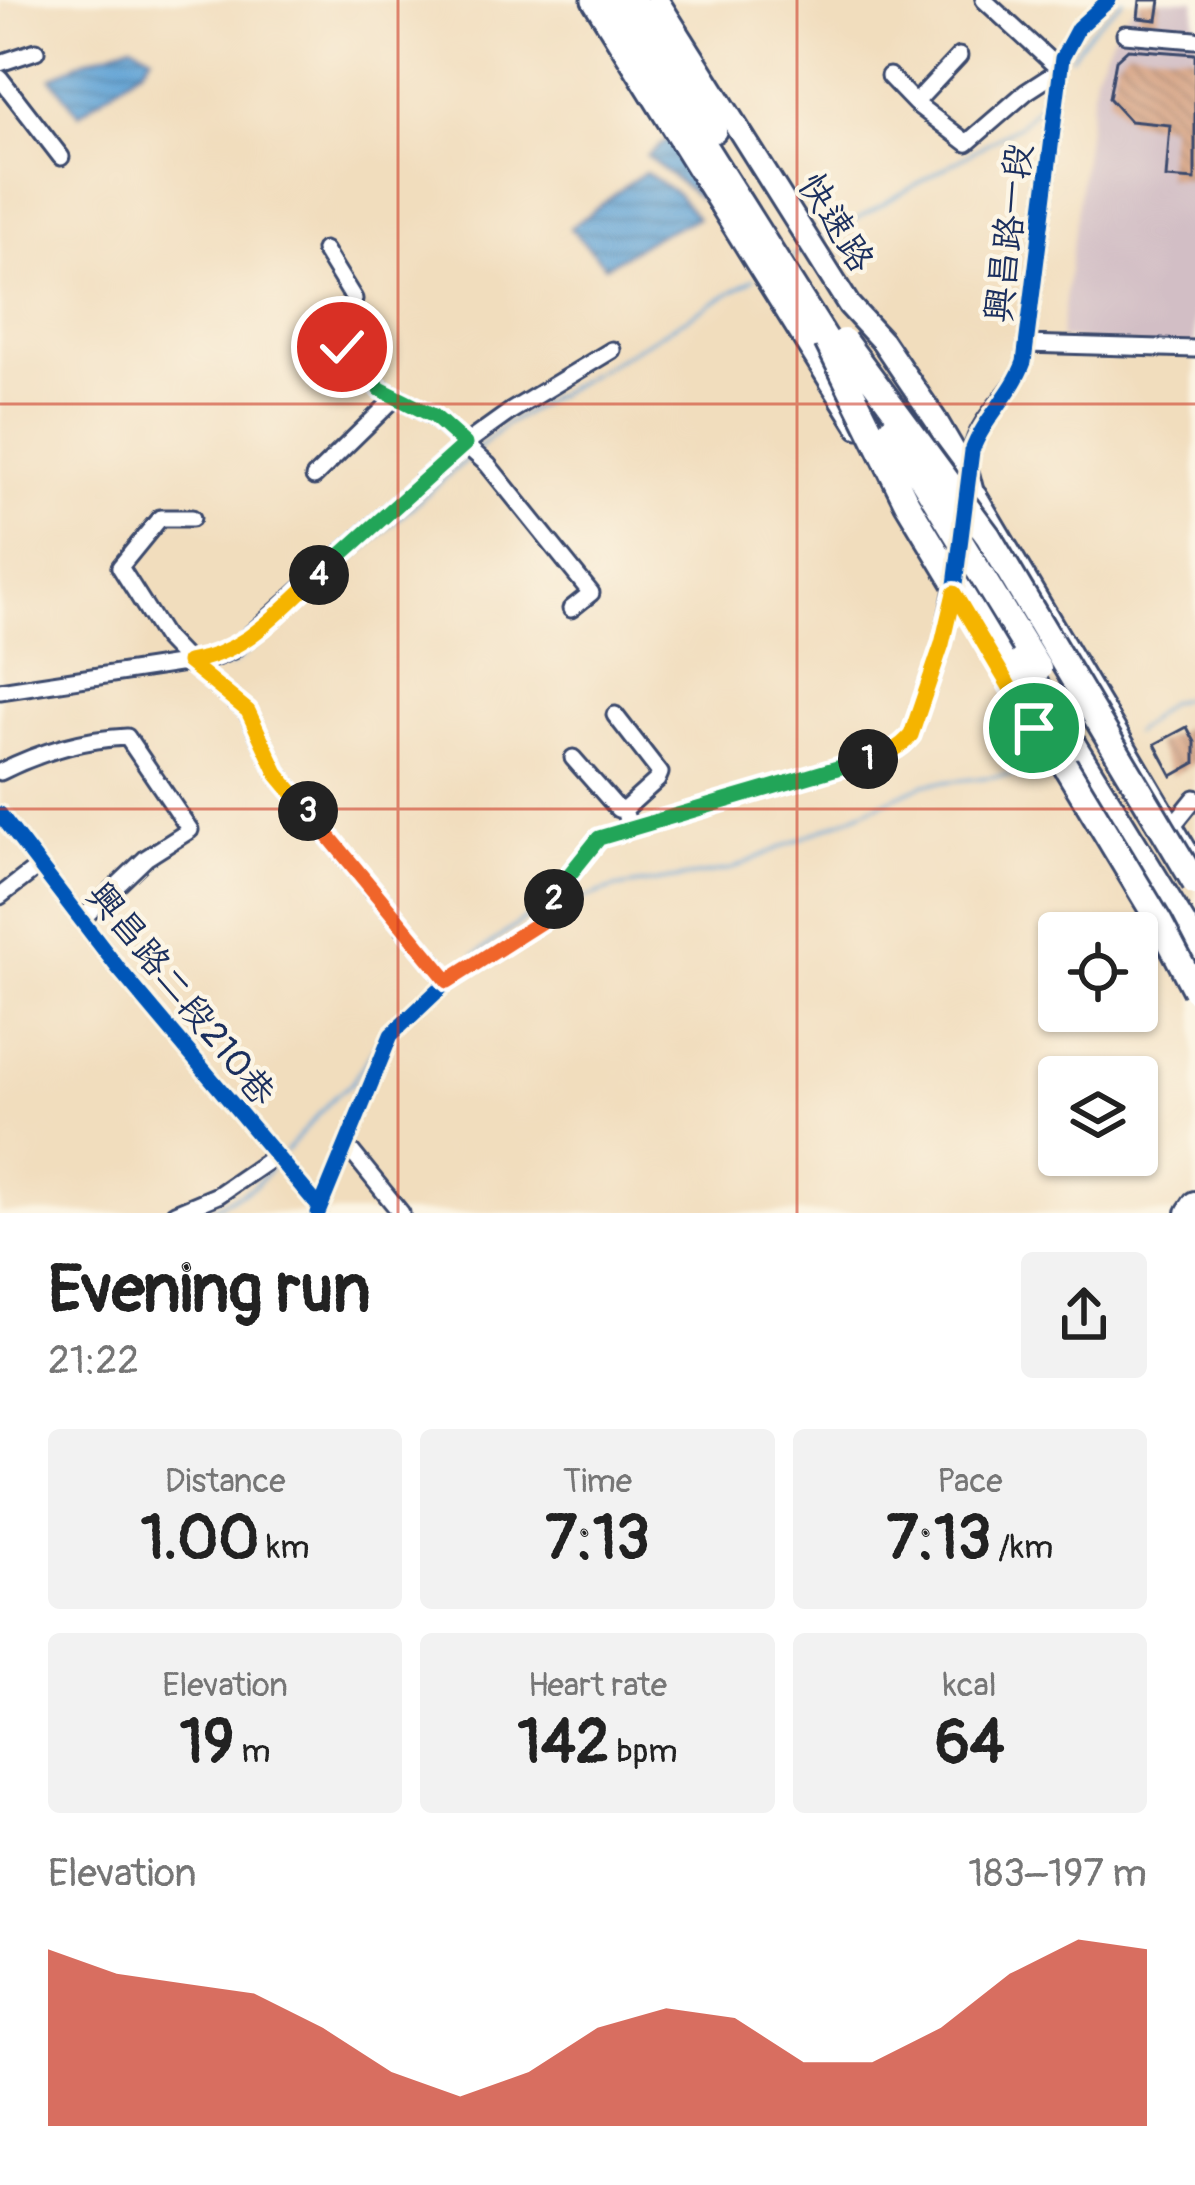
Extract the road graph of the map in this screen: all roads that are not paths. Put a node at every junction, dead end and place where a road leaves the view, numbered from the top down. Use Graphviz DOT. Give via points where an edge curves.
graph roads {
  1 [pos="593,0"];
  2 [pos="612,0"];
  3 [pos="633,0"];
  4 [pos="656,0"];
  5 [pos="984,0"];
  6 [pos="1109,0"];
  7 [pos="1126,34"];
  8 [pos="1195,40"];
  9 [pos="36,51"];
  10 [pos="959,56"];
  11 [pos="0,63"];
  12 [pos="889,76"];
  13 [pos="1059,77"];
  14 [pos="0,78"];
  15 [pos="915,104"];
  16 [pos="61,157"];
  17 [pos="324,250"];
  18 [pos="836,341"];
  19 [pos="1026,344"];
  20 [pos="1195,349"];
  21 [pos="612,350"];
  22 [pos="396,397"];
  23 [pos="465,444"];
  24 [pos="968,476"];
  25 [pos="314,477"];
  26 [pos="192,518"];
  27 [pos="954,583"];
  28 [pos="571,609"];
  29 [pos="188,662"];
  30 [pos="0,691"];
  31 [pos="615,715"];
  32 [pos="1076,739"];
  33 [pos="573,758"];
  34 [pos="0,772"];
  35 [pos="1195,798"];
  36 [pos="624,810"];
  37 [pos="0,814"];
  38 [pos="630,830"];
  39 [pos="1185,842"];
  40 [pos="39,866"];
  41 [pos="0,896"];
  42 [pos="1194,898"];
  43 [pos="81,920"];
  44 [pos="1195,943"];
  45 [pos="1195,963"];
  46 [pos="448,981"];
  47 [pos="1195,994"];
  48 [pos="347,1146"];
  49 [pos="277,1159"];
  50 [pos="1195,1204"];
  51 [pos="319,1211"];
  52 [pos="175,1213"];
  53 [pos="401,1213"];
  54 [pos="1189,1213"];
  1 -- 27 [label="main road"];
  2 -- 18 [label="highway"];
  3 -- 18 [label="highway"];
  4 -- 24 [label="main road, 快速路"];
  5 -- 13 [label="street"];
  6 -- 13 [label="street, 興昌路一段" via="1078,28"];
  7 -- 8 [label="street"];
  9 -- 11 [label="street"];
  10 -- 15 [label="street"];
  12 -- 15 [label="street"];
  13 -- 15 [label="street" via="1026,92 967,143"];
  13 -- 19 [label="street, 興昌路一段"];
  14 -- 16 [label="street"];
  17 -- 22 [label="street" via="354,299 342,347"];
  18 -- 32 [label="highway, bridge"];
  18 -- 42 [label="highway, bridge" via="988,536"];
  18 -- 47 [label="highway, bridge" via="908,503"];
  19 -- 20 [label="street"];
  19 -- 24 [label="street, 興昌路一段" via="1017,382 980,429"];
  21 -- 23 [label="street"];
  22 -- 23 [label="street"];
  22 -- 25 [label="street"];
  23 -- 28 [label="street" via="591,593"];
  23 -- 29 [label="street" via="249,638"];
  24 -- 27 [label="street, 興昌路一段"];
  24 -- 39 [label="street, 快速路"];
  24 -- 42 [label="main road, 快速路" via="982,533 1011,589"];
  26 -- 29 [label="street" via="160,518 120,567"];
  27 -- 38 [label="street, 興昌路一段" via="942,644 903,746"];
  27 -- 45 [label="main road"];
  27 -- 47 [label="street"];
  29 -- 30 [label="street"];
  29 -- 46 [label="street" via="248,711 278,775"];
  31 -- 36 [label="street" via="660,773"];
  32 -- 42 [label="highway"];
  32 -- 44 [label="highway"];
  33 -- 36 [label="street"];
  34 -- 43 [label="street" via="34,754 127,737 190,830 146,858"];
  35 -- 39 [label="street"];
  36 -- 38 [label="street"];
  37 -- 40 [label="street, 興昌路二段210巷"];
  38 -- 46 [label="street" via="599,838 550,910"];
  39 -- 42 [label="main road"];
  40 -- 41 [label="street"];
  40 -- 43 [label="street, 興昌路二段210巷"];
  43 -- 49 [label="street, 興昌路二段210巷"];
  46 -- 48 [label="street" via="391,1035"];
  48 -- 51 [label="street"];
  48 -- 53 [label="street"];
  49 -- 51 [label="street, 興昌路二段210巷"];
  49 -- 52 [label="street"];
  50 -- 54 [label="highway"];
}
